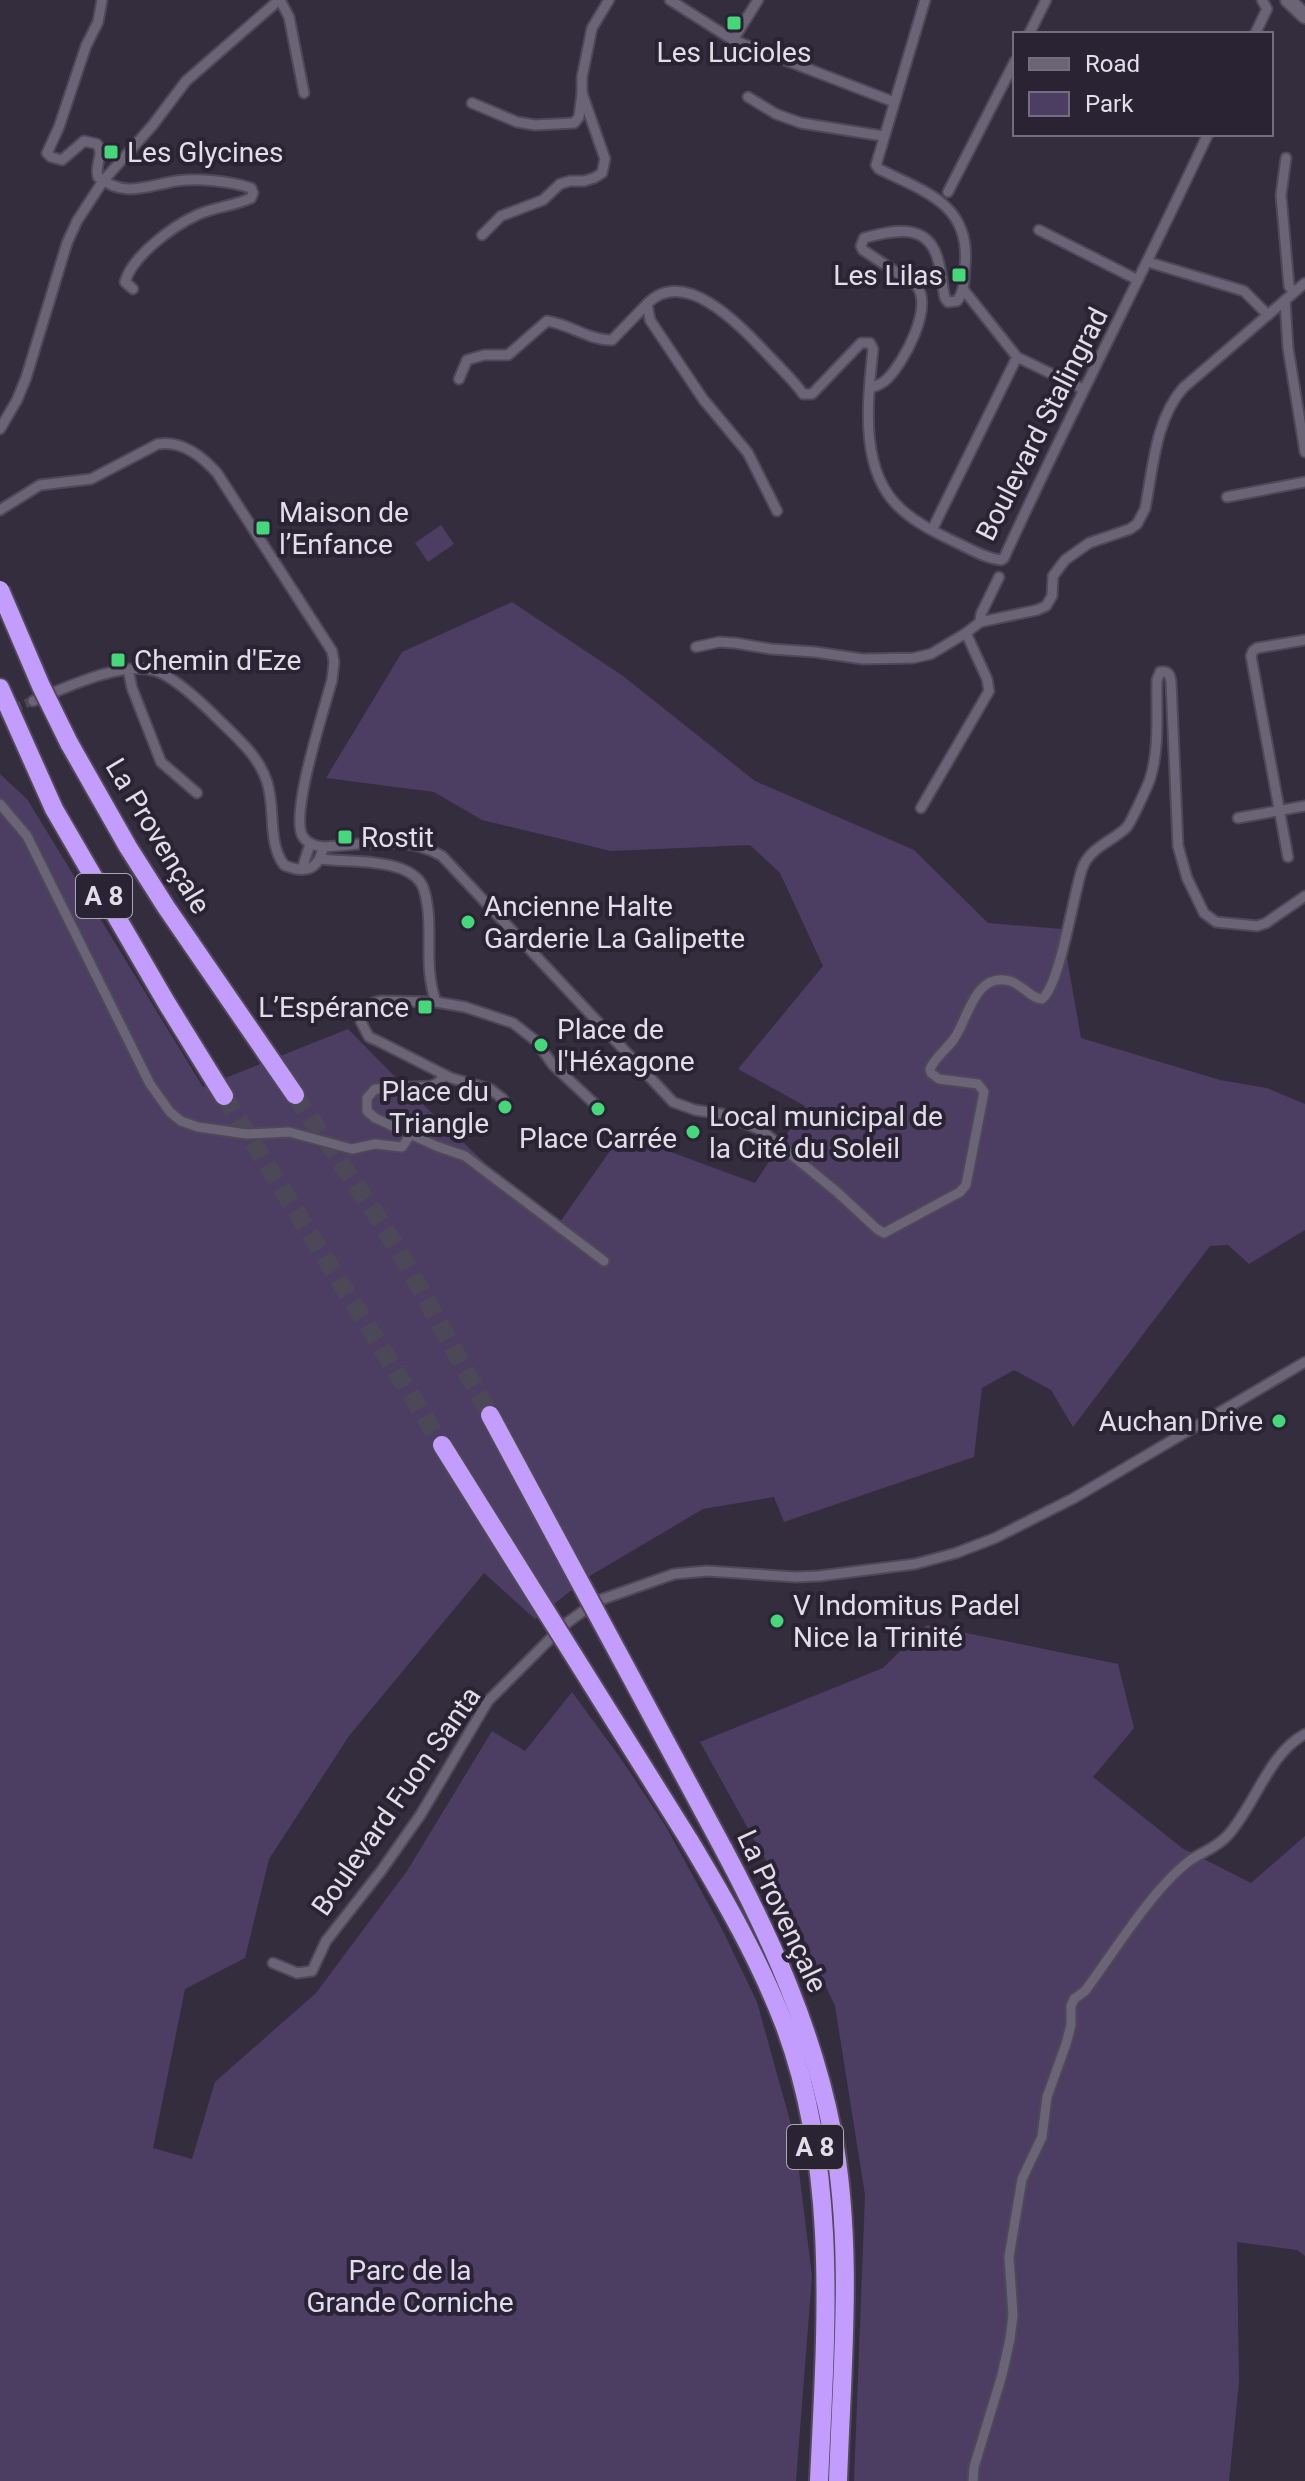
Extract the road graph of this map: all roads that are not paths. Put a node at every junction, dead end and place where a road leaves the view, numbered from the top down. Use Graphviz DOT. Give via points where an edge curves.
graph roads {
  1 [pos="102,0"];
  2 [pos="280,0"];
  3 [pos="609,0"];
  4 [pos="670,0"];
  5 [pos="758,0"];
  6 [pos="925,0"];
  7 [pos="1046,0"];
  8 [pos="1262,0"];
  9 [pos="1288,0"];
  10 [pos="1305,16"];
  11 [pos="1030,32"];
  12 [pos="1256,32"];
  13 [pos="733,40"];
  14 [pos="1013,65"];
  15 [pos="1002,86"];
  16 [pos="1013,88"];
  17 [pos="304,93"];
  18 [pos="582,93"];
  19 [pos="748,97"];
  20 [pos="894,102"];
  21 [pos="472,103"];
  22 [pos="883,136"];
  23 [pos="1207,136"];
  24 [pos="1286,158"];
  25 [pos="103,181"];
  26 [pos="948,192"];
  27 [pos="1039,230"];
  28 [pos="482,235"];
  29 [pos="1148,262"];
  30 [pos="1138,280"];
  31 [pos="1305,283"];
  32 [pos="133,289"];
  33 [pos="963,289"];
  34 [pos="1294,292"];
  35 [pos="1285,301"];
  36 [pos="647,304"];
  37 [pos="1268,315"];
  38 [pos="1017,357"];
  39 [pos="459,379"];
  40 [pos="870,388"];
  41 [pos="1083,389"];
  42 [pos="0,429"];
  43 [pos="1305,452"];
  44 [pos="1305,482"];
  45 [pos="1227,497"];
  46 [pos="0,510"];
  47 [pos="777,511"];
  48 [pos="932,530"];
  49 [pos="999,577"];
  50 [pos="0,590"];
  51 [pos="980,622"];
  52 [pos="966,633"];
  53 [pos="1305,640"];
  54 [pos="696,647"];
  55 [pos="128,669"];
  56 [pos="0,688"];
  57 [pos="33,701"];
  58 [pos="197,793"];
  59 [pos="0,804"];
  60 [pos="1305,806"];
  61 [pos="921,808"];
  62 [pos="1280,811"];
  63 [pos="1238,818"];
  64 [pos="310,844"];
  65 [pos="323,847"];
  66 [pos="1288,857"];
  67 [pos="321,859"];
  68 [pos="302,869"];
  69 [pos="1305,896"];
  70 [pos="436,1002"];
  71 [pos="445,1075"];
  72 [pos="295,1095"];
  73 [pos="224,1096"];
  74 [pos="503,1099"];
  75 [pos="598,1107"];
  76 [pos="411,1134"];
  77 [pos="604,1261"];
  78 [pos="1305,1362"];
  79 [pos="490,1415"];
  80 [pos="442,1445"];
  81 [pos="1305,1734"];
  82 [pos="273,1963"];
  83 [pos="819,2481"];
  84 [pos="838,2481"];
  85 [pos="973,2481"];
  1 -- 25 [label="street" via="47,153 62,160 84,141 97,144 101,155 96,170"];
  2 -- 17 [label="street" via="289,17"];
  2 -- 25 [label="street" via="186,81"];
  3 -- 18 [label="street" via="592,28"];
  4 -- 13 [label="street"];
  5 -- 13 [label="street"];
  6 -- 20 [label="street"];
  7 -- 11 [label="street"];
  8 -- 12 [label="street" via="1267,9"];
  9 -- 10 [label="main road"];
  13 -- 20 [label="street"];
  14 -- 15 [label="street"];
  15 -- 16 [label="street"];
  15 -- 26 [label="street"];
  18 -- 21 [label="street" via="574,123 517,122"];
  18 -- 28 [label="street" via="605,159 602,173 560,184 543,200 501,216"];
  19 -- 22 [label="street" via="801,123"];
  20 -- 22 [label="street"];
  22 -- 33 [label="street" via="876,159 879,169 925,192 961,224 967,251"];
  23 -- 29 [label="street, Boulevard Stalingrad"];
  24 -- 34 [label="street" via="1281,195 1289,286"];
  25 -- 32 [label="street" via="123,190 179,181 239,184 253,193 240,203 199,214 146,251 127,273 125,282"];
  25 -- 42 [label="street" via="67,243 26,378"];
  27 -- 30 [label="street"];
  29 -- 30 [label="street, Boulevard Stalingrad"];
  29 -- 37 [label="street" via="1244,291"];
  30 -- 41 [label="street, Boulevard Stalingrad"];
  31 -- 34 [label="street"];
  33 -- 38 [label="street"];
  33 -- 40 [label="street" via="957,301 948,302 933,246 916,233 864,238 863,250 917,286 922,299 905,354 885,382"];
  34 -- 35 [label="street"];
  35 -- 37 [label="street"];
  35 -- 43 [label="street"];
  36 -- 39 [label="street" via="612,340 547,321 508,355 467,360"];
  36 -- 40 [label="street, Boulevard Stalingrad" via="663,292 673,292 713,305 808,395 861,343 870,343"];
  36 -- 47 [label="street" via="650,320 703,399 748,453"];
  37 -- 51 [label="street" via="1171,403 1137,524 1089,543 1065,560 1053,576 1046,606"];
  38 -- 41 [label="street"];
  38 -- 48 [label="street"];
  40 -- 48 [label="street, Boulevard Stalingrad" via="869,435 876,469 900,508"];
  41 -- 48 [label="street, Boulevard Stalingrad" via="1004,558 996,560"];
  44 -- 45 [label="street"];
  46 -- 64 [label="street" via="40,485 91,479 158,444 186,448 207,462 332,651 332,680 302,801 300,830"];
  49 -- 51 [label="street"];
  50 -- 72 [label="highway, La Provençale / A 8, bridge" via="69,743 128,847"];
  51 -- 52 [label="street"];
  52 -- 54 [label="street" via="917,657 863,659 725,642"];
  52 -- 61 [label="street" via="989,691"];
  53 -- 62 [label="street" via="1257,648 1251,656"];
  55 -- 57 [label="street"];
  55 -- 58 [label="street" via="161,762"];
  55 -- 68 [label="street" via="166,675 251,752 270,792 280,861"];
  56 -- 73 [label="highway, A 8" via="54,809"];
  59 -- 76 [label="street" via="27,836 150,1084 181,1121 247,1134 289,1132 352,1149 375,1144 402,1147"];
  60 -- 62 [label="street"];
  62 -- 63 [label="street"];
  62 -- 66 [label="street"];
  64 -- 65 [label="street"];
  64 -- 68 [label="street"];
  65 -- 67 [label="street"];
  65 -- 69 [label="street" via="396,842 421,845 442,856 673,1102 761,1130 884,1233 966,1185 984,1092 978,1084 939,1079 930,1069 953,1041 982,987 1008,981 1037,998 1047,995 1086,859 1131,823 1148,783 1156,753 1160,672 1167,672 1171,682 1178,846 1204,913 1216,922 1257,926"];
  67 -- 68 [label="street"];
  67 -- 70 [label="street" via="396,867 420,881"];
  70 -- 71 [label="street" via="372,1002 361,1022 369,1037"];
  70 -- 75 [label="street" via="513,1023"];
  71 -- 74 [label="street" via="490,1089"];
  71 -- 76 [label="street" via="431,1086 370,1092 365,1103 369,1115"];
  76 -- 77 [label="street" via="465,1156"];
  78 -- 82 [label="street, Boulevard Fuon Santa" via="1074,1498 956,1553 915,1564 819,1576 674,1574 597,1601 564,1625 488,1701 421,1814 326,1941 312,1971 297,1973"];
  79 -- 84 [label="highway, La Provençale / A 8, bridge" via="770,1939 815,2059 832,2131 843,2217"];
  80 -- 83 [label="highway, La Provençale / A 8, bridge" via="737,1922 793,2052 818,2166 826,2272"];
  81 -- 85 [label="street" via="1286,1748 1227,1837 1188,1862 1161,1889 1074,1999 1066,2044 1047,2097 1042,2137 1016,2202 1009,2257 1010,2339"];
}
